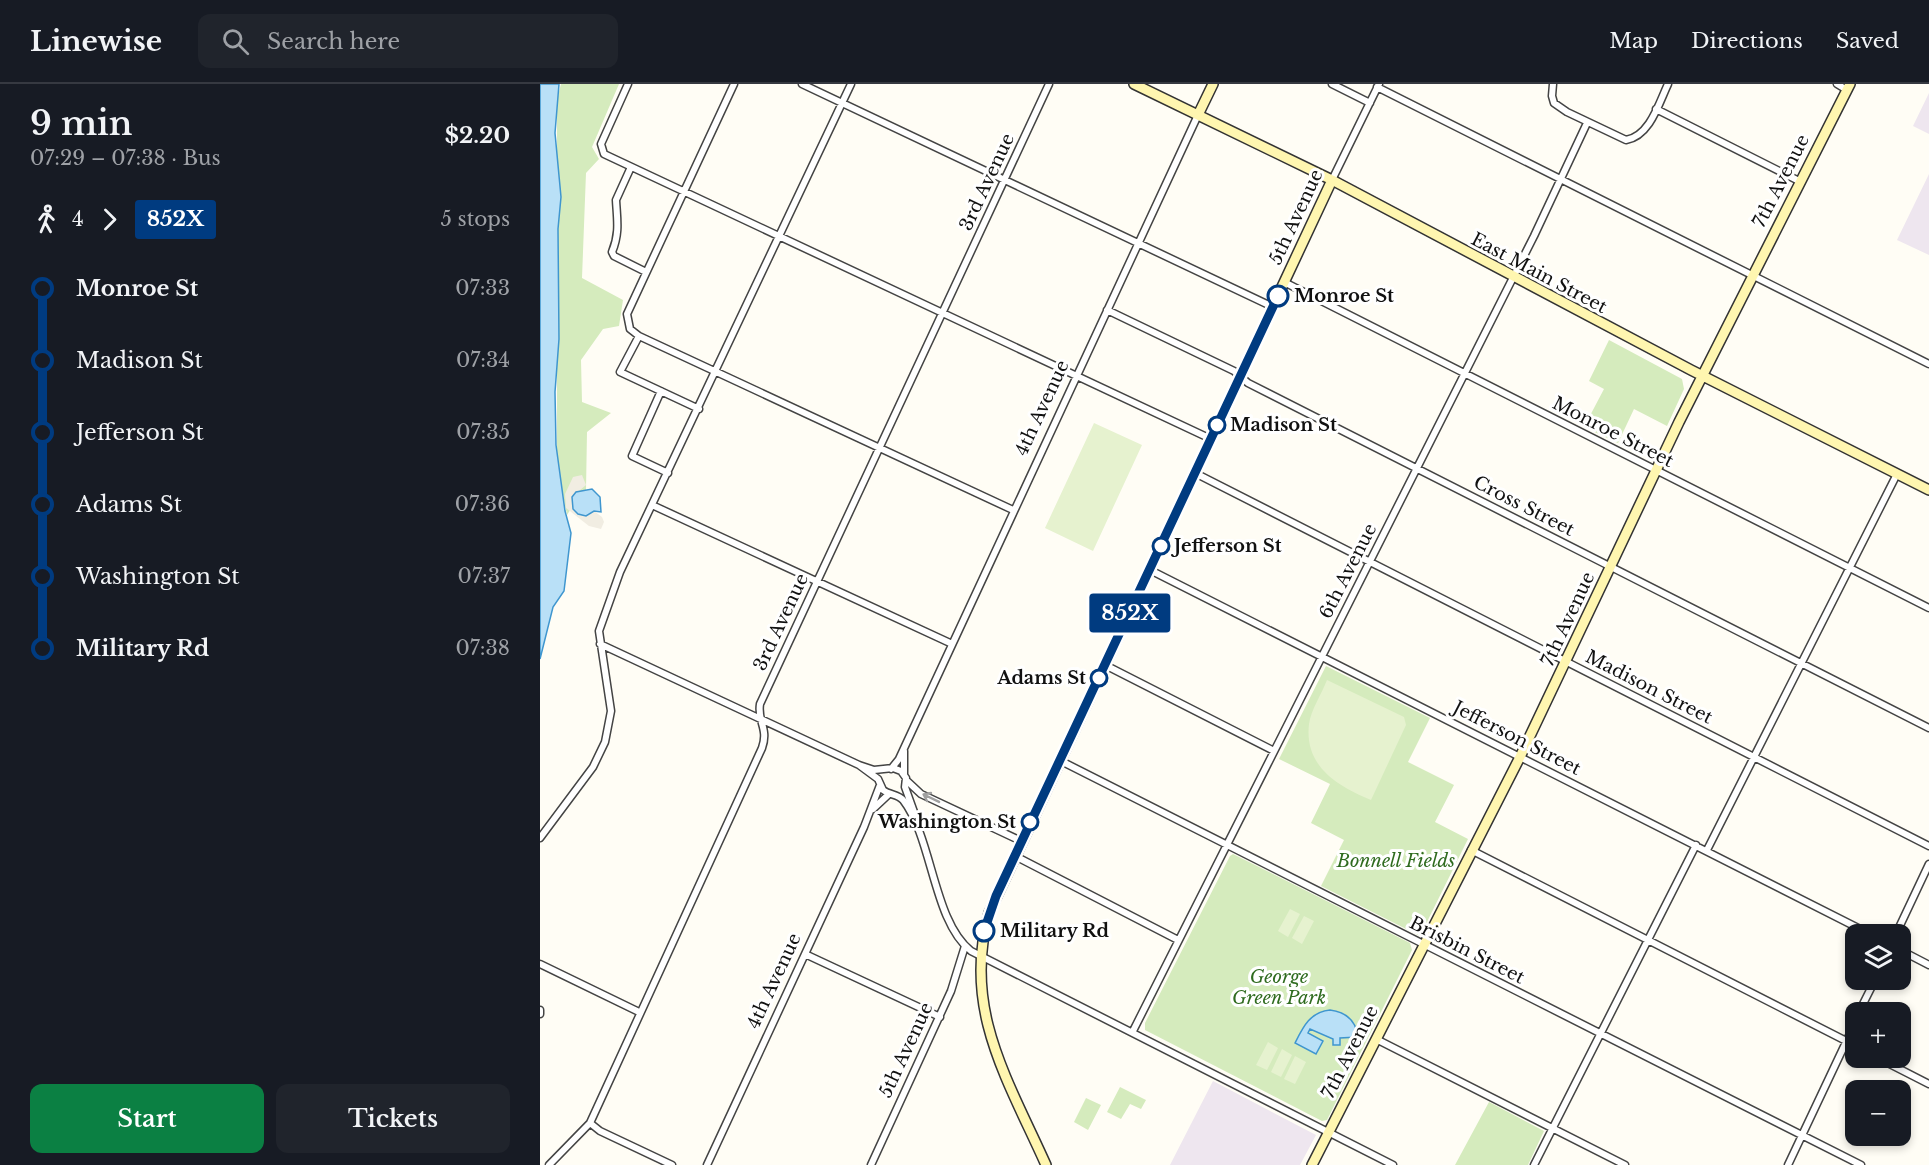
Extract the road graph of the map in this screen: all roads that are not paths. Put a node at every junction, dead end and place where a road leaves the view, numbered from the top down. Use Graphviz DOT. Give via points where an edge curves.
graph roads {
  1 [pos="628,84"];
  2 [pos="734,84"];
  3 [pos="802,84"];
  4 [pos="851,84"];
  5 [pos="1049,84"];
  6 [pos="1134,84"];
  7 [pos="1213,84"];
  8 [pos="1332,84"];
  9 [pos="1553,84"];
  10 [pos="1668,84"];
  11 [pos="1837,84"];
  12 [pos="1378,86"];
  13 [pos="1849,87"];
  14 [pos="842,103"];
  15 [pos="1370,103"];
  16 [pos="1656,109"];
  17 [pos="1198,116"];
  18 [pos="1587,123"];
  19 [pos="631,167"];
  20 [pos="1562,179"];
  21 [pos="1004,180"];
  22 [pos="1332,180"];
  23 [pos="1799,181"];
  24 [pos="684,192"];
  25 [pos="778,237"];
  26 [pos="1138,243"];
  27 [pos="646,272"];
  28 [pos="1751,276"];
  29 [pos="1512,278"];
  30 [pos="1284,282"];
  31 [pos="1273,307"];
  32 [pos="1107,310"];
  33 [pos="942,315"];
  34 [pos="639,336"];
  35 [pos="1929,364"];
  36 [pos="716,372"];
  37 [pos="1464,373"];
  38 [pos="1076,376"];
  39 [pos="1240,376"];
  40 [pos="1702,376"];
  41 [pos="661,391"];
  42 [pos="699,409"];
  43 [pos="1210,439"];
  44 [pos="880,448"];
  45 [pos="1416,468"];
  46 [pos="1656,470"];
  47 [pos="668,473"];
  48 [pos="1195,473"];
  49 [pos="1897,474"];
  50 [pos="1929,490"];
  51 [pos="652,505"];
  52 [pos="1013,510"];
  53 [pos="1369,562"];
  54 [pos="1611,567"];
  55 [pos="1850,567"];
  56 [pos="1150,570"];
  57 [pos="817,581"];
  58 [pos="1929,608"];
  59 [pos="600,644"];
  60 [pos="950,644"];
  61 [pos="1322,656"];
  62 [pos="1566,662"];
  63 [pos="1802,663"];
  64 [pos="1105,665"];
  65 [pos="762,719"];
  66 [pos="1929,728"];
  67 [pos="903,748"];
  68 [pos="1274,751"];
  69 [pos="1754,756"];
  70 [pos="1520,757"];
  71 [pos="1059,760"];
  72 [pos="859,765"];
  73 [pos="889,769"];
  74 [pos="905,781"];
  75 [pos="880,784"];
  76 [pos="891,794"];
  77 [pos="871,812"];
  78 [pos="913,818"];
  79 [pos="540,838"];
  80 [pos="1021,841"];
  81 [pos="1696,845"];
  82 [pos="1227,846"];
  83 [pos="1929,846"];
  84 [pos="1471,850"];
  85 [pos="1707,850"];
  86 [pos="1015,856"];
  87 [pos="1929,864"];
  88 [pos="1851,924"];
  89 [pos="1901,924"];
  90 [pos="1179,940"];
  91 [pos="1649,940"];
  92 [pos="1424,944"];
  93 [pos="965,946"];
  94 [pos="805,954"];
  95 [pos="980,956"];
  96 [pos="1911,956"];
  97 [pos="540,965"];
  98 [pos="1929,965"];
  99 [pos="639,1012"];
  100 [pos="940,1017"];
  101 [pos="1132,1031"];
  102 [pos="1600,1034"];
  103 [pos="1376,1039"];
  104 [pos="1845,1040"];
  105 [pos="1845,1043"];
  106 [pos="1898,1068"];
  107 [pos="1929,1084"];
  108 [pos="590,1122"];
  109 [pos="1553,1130"];
  110 [pos="1328,1132"];
  111 [pos="1802,1135"];
  112 [pos="549,1165"];
  113 [pos="672,1165"];
  114 [pos="706,1165"];
  115 [pos="871,1165"];
  116 [pos="1046,1165"];
  117 [pos="1312,1165"];
  118 [pos="1393,1165"];
  119 [pos="1534,1165"];
  120 [pos="1625,1165"];
  121 [pos="1788,1165"];
  122 [pos="1861,1165"];
  1 -- 19 [label="street" via="600,148 604,154"];
  2 -- 24 [label="street"];
  3 -- 14 [label="street"];
  4 -- 14 [label="street"];
  5 -- 21 [label="street, 3rd Avenue"];
  6 -- 17 [label="main road, East Main Street"];
  7 -- 17 [label="main road, 4th Avenue"];
  8 -- 15 [label="street"];
  9 -- 18 [label="street" via="1554,103"];
  10 -- 16 [label="street"];
  11 -- 13 [label="street"];
  12 -- 15 [label="street, 5th Avenue"];
  12 -- 20 [label="street"];
  13 -- 23 [label="main road, 7th Avenue"];
  14 -- 21 [label="street"];
  14 -- 25 [label="street"];
  15 -- 22 [label="street, 5th Avenue"];
  16 -- 18 [label="street" via="1646,128 1634,139 1620,140"];
  16 -- 23 [label="street"];
  17 -- 22 [label="main road, East Main Street"];
  17 -- 26 [label="street, 4th Avenue"];
  18 -- 20 [label="street, 6th Avenue"];
  19 -- 24 [label="street"];
  19 -- 27 [label="street" via="616,200 618,238 612,252"];
  20 -- 28 [label="street"];
  20 -- 29 [label="street, 6th Avenue"];
  21 -- 26 [label="street"];
  21 -- 33 [label="street, 3rd Avenue"];
  22 -- 29 [label="main road, East Main Street"];
  22 -- 30 [label="main road, 5th Avenue"];
  23 -- 28 [label="main road, 7th Avenue"];
  24 -- 25 [label="street"];
  24 -- 27 [label="street"];
  25 -- 33 [label="street"];
  25 -- 36 [label="street"];
  26 -- 31 [label="street"];
  26 -- 32 [label="street, 4th Avenue"];
  27 -- 34 [label="street" via="627,314 630,329"];
  28 -- 35 [label="street"];
  28 -- 40 [label="main road, 7th Avenue"];
  29 -- 37 [label="street, 6th Avenue"];
  29 -- 40 [label="main road, East Main Street"];
  30 -- 31 [label="main road, 5th Avenue"];
  30 -- 37 [label="street, Monroe Street"];
  31 -- 39 [label="main road, 5th Avenue"];
  32 -- 38 [label="street, 4th Avenue"];
  32 -- 39 [label="street, Cross Street"];
  33 -- 38 [label="street"];
  33 -- 44 [label="street, 3rd Avenue"];
  34 -- 36 [label="street"];
  34 -- 41 [label="street" via="620,372"];
  36 -- 42 [label="street"];
  36 -- 44 [label="street"];
  37 -- 45 [label="street, 6th Avenue"];
  37 -- 46 [label="street, Monroe Street"];
  38 -- 43 [label="street"];
  38 -- 52 [label="street, 4th Avenue"];
  39 -- 43 [label="main road, 5th Avenue"];
  39 -- 45 [label="street, Cross Street"];
  40 -- 46 [label="main road, 7th Avenue"];
  40 -- 49 [label="main road, East Main Street"];
  41 -- 42 [label="street"];
  41 -- 47 [label="street" via="632,456"];
  42 -- 47 [label="street"];
  43 -- 48 [label="main road, 5th Avenue"];
  44 -- 52 [label="street"];
  44 -- 57 [label="street, 3rd Avenue"];
  45 -- 53 [label="street, 6th Avenue"];
  45 -- 54 [label="street, Cross Street"];
  46 -- 54 [label="main road, 7th Avenue"];
  46 -- 55 [label="street, Monroe Street"];
  47 -- 51 [label="street"];
  48 -- 53 [label="street, Madison Street"];
  48 -- 56 [label="main road, 5th Avenue"];
  49 -- 50 [label="main road, East Main Street"];
  49 -- 55 [label="street"];
  51 -- 57 [label="street"];
  51 -- 59 [label="street" via="602,615"];
  52 -- 60 [label="street, 4th Avenue"];
  53 -- 61 [label="street, 6th Avenue"];
  53 -- 62 [label="street, Madison Street"];
  54 -- 62 [label="main road, 7th Avenue"];
  54 -- 63 [label="street, Cross Street"];
  55 -- 58 [label="street, Monroe Street"];
  55 -- 63 [label="street"];
  56 -- 61 [label="street, Jefferson Street"];
  56 -- 64 [label="main road, 5th Avenue"];
  57 -- 60 [label="street"];
  57 -- 65 [label="street, 3rd Avenue" via="760,704"];
  59 -- 65 [label="street"];
  59 -- 79 [label="street" via="611,711 606,742 593,767"];
  60 -- 67 [label="street, 4th Avenue"];
  61 -- 68 [label="street, 6th Avenue"];
  61 -- 70 [label="street, Jefferson Street"];
  62 -- 69 [label="street, Madison Street"];
  62 -- 70 [label="main road, 7th Avenue"];
  63 -- 66 [label="street, Cross Street"];
  63 -- 69 [label="street"];
  64 -- 68 [label="street"];
  64 -- 71 [label="main road, 5th Avenue"];
  65 -- 72 [label="street"];
  65 -- 99 [label="street, 3rd Avenue" via="766,731 762,748"];
  67 -- 73 [label="street, 4th Avenue"];
  67 -- 74 [label="street, 4th Avenue"];
  68 -- 82 [label="street, 6th Avenue"];
  69 -- 83 [label="street, Madison Street"];
  69 -- 85 [label="street"];
  70 -- 81 [label="street, Jefferson Street"];
  70 -- 84 [label="main road, 7th Avenue"];
  71 -- 80 [label="main road, 5th Avenue"];
  71 -- 82 [label="street, Brisbin Street"];
  72 -- 73 [label="street"];
  72 -- 75 [label="street"];
  73 -- 74 [label="street" via="897,769"];
  73 -- 75 [label="street"];
  74 -- 76 [label="street" via="899,793"];
  74 -- 78 [label="street, 4th Avenue"];
  80 -- 74 [label="street, one-way" via="921,794"];
  75 -- 76 [label="street"];
  75 -- 77 [label="street, 4th Avenue"];
  76 -- 77 [label="street, 4th Avenue"];
  76 -- 78 [label="street" via="904,801"];
  77 -- 94 [label="street, 4th Avenue"];
  78 -- 93 [label="street" via="948,916"];
  80 -- 86 [label="main road, 5th Avenue"];
  81 -- 85 [label="street, Jefferson Street"];
  81 -- 91 [label="street"];
  82 -- 90 [label="street, 6th Avenue"];
  82 -- 92 [label="street, Brisbin Street"];
  84 -- 91 [label="street"];
  84 -- 92 [label="main road, 7th Avenue"];
  85 -- 88 [label="street, Jefferson Street"];
  86 -- 90 [label="street"];
  86 -- 95 [label="main road, 5th Avenue" via="989,913"];
  87 -- 89 [label="street"];
  90 -- 101 [label="street, 6th Avenue"];
  91 -- 102 [label="street"];
  91 -- 104 [label="street"];
  92 -- 102 [label="street, Brisbin Street"];
  92 -- 103 [label="main road, 7th Avenue"];
  93 -- 95 [label="street"];
  93 -- 100 [label="street, 5th Avenue"];
  94 -- 100 [label="street"];
  94 -- 114 [label="street, 4th Avenue"];
  95 -- 101 [label="street"];
  95 -- 116 [label="main road, 5th Avenue" via="980,995 986,1021"];
  96 -- 98 [label="street"];
  97 -- 99 [label="street"];
  99 -- 108 [label="street, 3rd Avenue"];
  100 -- 115 [label="street, 5th Avenue"];
  101 -- 110 [label="street"];
  102 -- 109 [label="street"];
  102 -- 111 [label="street, Brisbin Street"];
  103 -- 109 [label="street"];
  103 -- 110 [label="main road, 7th Avenue"];
  105 -- 111 [label="street"];
  106 -- 107 [label="street"];
  108 -- 112 [label="street, 3rd Avenue"];
  108 -- 113 [label="street" via="600,1131"];
  109 -- 119 [label="street"];
  109 -- 120 [label="street"];
  110 -- 117 [label="main road, 7th Avenue"];
  110 -- 118 [label="street"];
  111 -- 121 [label="street"];
  111 -- 122 [label="street, Brisbin Street"];
}
